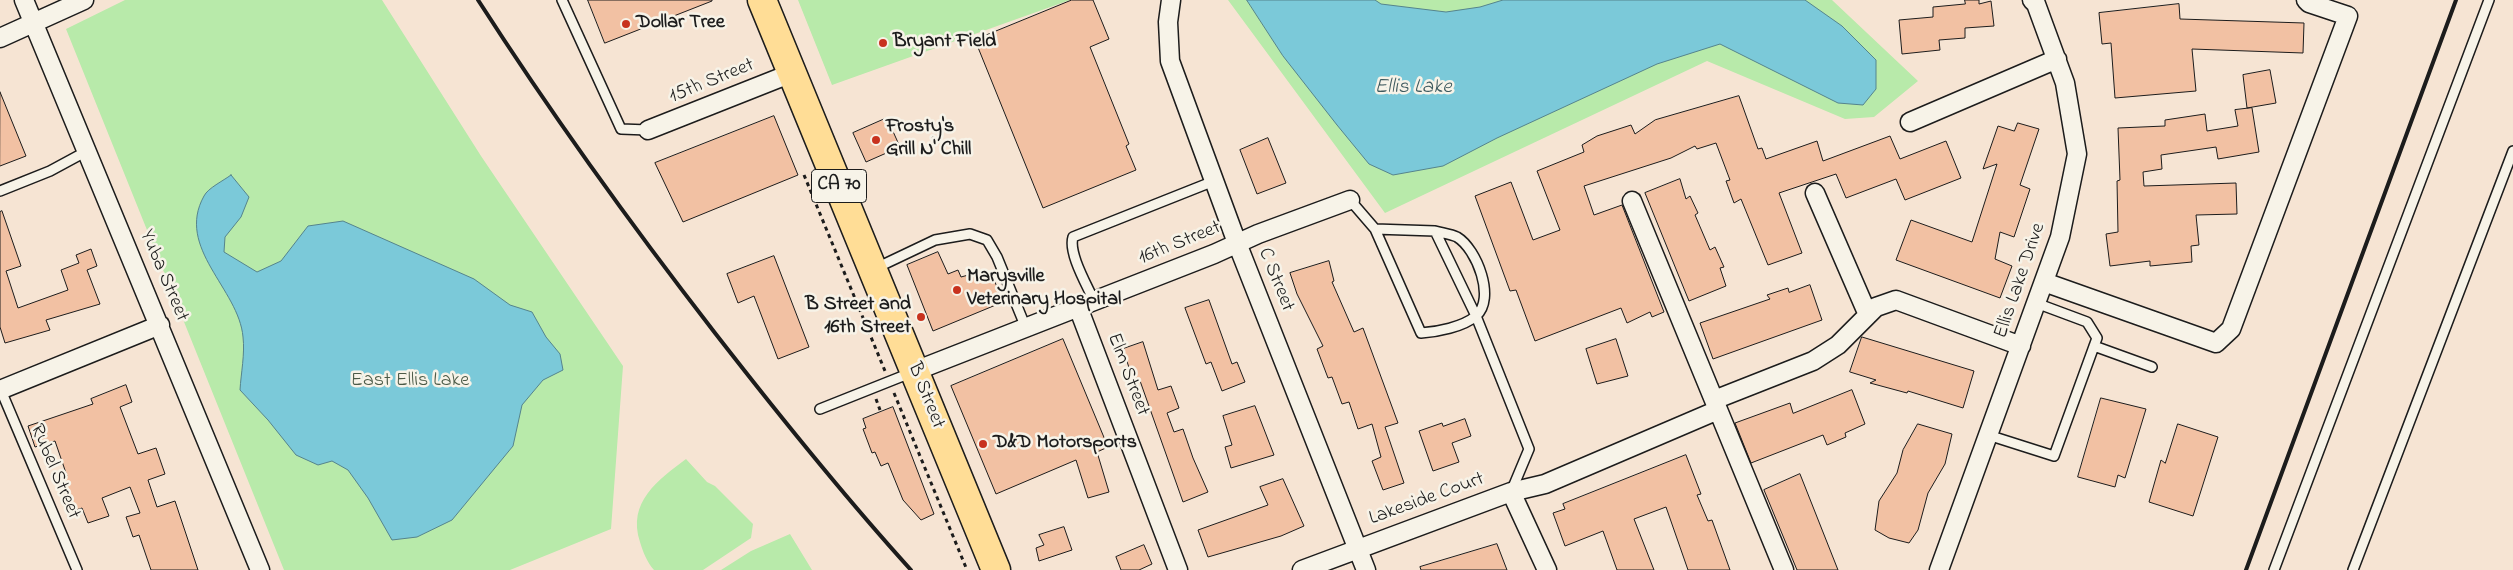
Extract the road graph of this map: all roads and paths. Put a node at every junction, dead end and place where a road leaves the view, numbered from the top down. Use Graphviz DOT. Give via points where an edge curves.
graph roads {
  1 [pos="24,0"];
  2 [pos="84,0"];
  3 [pos="562,0"];
  4 [pos="762,0"];
  5 [pos="1171,0"];
  6 [pos="2306,0"];
  7 [pos="2489,0"];
  8 [pos="2037,1"];
  9 [pos="34,24"];
  10 [pos="0,38"];
  11 [pos="2056,59"];
  12 [pos="792,73"];
  13 [pos="1910,122"];
  14 [pos="648,130"];
  15 [pos="87,151"];
  16 [pos="2513,151"];
  17 [pos="1214,181"];
  18 [pos="0,191"];
  19 [pos="1815,193"];
  20 [pos="1350,200"];
  21 [pos="1632,201"];
  22 [pos="1375,229"];
  23 [pos="1435,231"];
  24 [pos="1237,243"];
  25 [pos="874,269"];
  26 [pos="2044,282"];
  27 [pos="2036,303"];
  28 [pos="1086,304"];
  29 [pos="1868,314"];
  30 [pos="1476,316"];
  31 [pos="160,325"];
  32 [pos="1026,328"];
  33 [pos="2021,346"];
  34 [pos="2094,346"];
  35 [pos="2152,367"];
  36 [pos="915,371"];
  37 [pos="0,389"];
  38 [pos="875,397"];
  39 [pos="1716,405"];
  40 [pos="820,408"];
  41 [pos="880,410"];
  42 [pos="1988,435"];
  43 [pos="1511,492"];
  44 [pos="1358,548"];
  45 [pos="77,570"];
  46 [pos="260,570"];
  47 [pos="996,570"];
  48 [pos="1178,570"];
  49 [pos="1302,570"];
  50 [pos="1366,570"];
  51 [pos="1547,570"];
  52 [pos="1784,570"];
  53 [pos="1939,570"];
  54 [pos="2274,570"];
  55 [pos="2353,570"];
  1 -- 9 [label="street, Yuba Street"];
  2 -- 9 [label="street"];
  3 -- 14 [label="lane" via="621,129"];
  4 -- 12 [label="highway, B Street / CA 70"];
  5 -- 17 [label="street, C Street" via="1168,22 1170,61"];
  6 -- 26 [label="street" via="2348,16 2231,329 2216,343"];
  7 -- 54 [label="lane"];
  8 -- 11 [label="street, Ellis Lake Drive"];
  9 -- 10 [label="street"];
  9 -- 15 [label="street, Yuba Street"];
  11 -- 13 [label="street"];
  11 -- 26 [label="street, Ellis Lake Drive" via="2066,83 2077,154 2060,237"];
  12 -- 14 [label="street, 15th Street"];
  12 -- 25 [label="highway, B Street / CA 70"];
  15 -- 18 [label="lane" via="50,171"];
  15 -- 31 [label="street, Yuba Street"];
  16 -- 55 [label="lane"];
  17 -- 24 [label="street, C Street"];
  17 -- 28 [label="lane" via="1073,238 1071,244"];
  19 -- 29 [label="street"];
  20 -- 22 [label="lane"];
  20 -- 24 [label="street, 16th Street"];
  21 -- 39 [label="street"];
  22 -- 23 [label="lane"];
  22 -- 30 [label="lane" via="1421,333 1441,332"];
  23 -- 30 [label="lane"];
  23 -- 30 [label="lane" via="1458,238 1479,266 1485,281"];
  24 -- 28 [label="street, 16th Street"];
  24 -- 44 [label="street, C Street"];
  25 -- 32 [label="lane" via="935,240 970,234 988,240"];
  25 -- 36 [label="highway, B Street / CA 70"];
  26 -- 27 [label="street, Ellis Lake Drive"];
  27 -- 33 [label="street, Ellis Lake Drive"];
  27 -- 34 [label="lane" via="2087,322 2097,338"];
  28 -- 32 [label="street, 16th Street"];
  28 -- 48 [label="street, Elm Street"];
  29 -- 33 [label="street, Lakeside Court" via="1876,306 1896,300"];
  29 -- 39 [label="street, Lakeside Court" via="1838,345 1813,361"];
  30 -- 43 [label="lane" via="1529,449"];
  31 -- 37 [label="street"];
  31 -- 46 [label="street, Yuba Street"];
  32 -- 36 [label="street, 16th Street"];
  33 -- 42 [label="street, Ellis Lake Drive"];
  34 -- 35 [label="lane"];
  34 -- 42 [label="lane" via="2054,456"];
  36 -- 40 [label="lane"];
  36 -- 47 [label="highway, B Street / CA 70"];
  37 -- 45 [label="lane, Rubel Street"];
  38 -- 41 [label="path"];
  39 -- 43 [label="street, Lakeside Court" via="1545,484"];
  39 -- 52 [label="street"];
  42 -- 53 [label="street, Ellis Lake Drive"];
  43 -- 44 [label="street, Lakeside Court"];
  43 -- 51 [label="street"];
  44 -- 49 [label="street, Lakeside Court"];
  44 -- 50 [label="street, C Street"];
}
